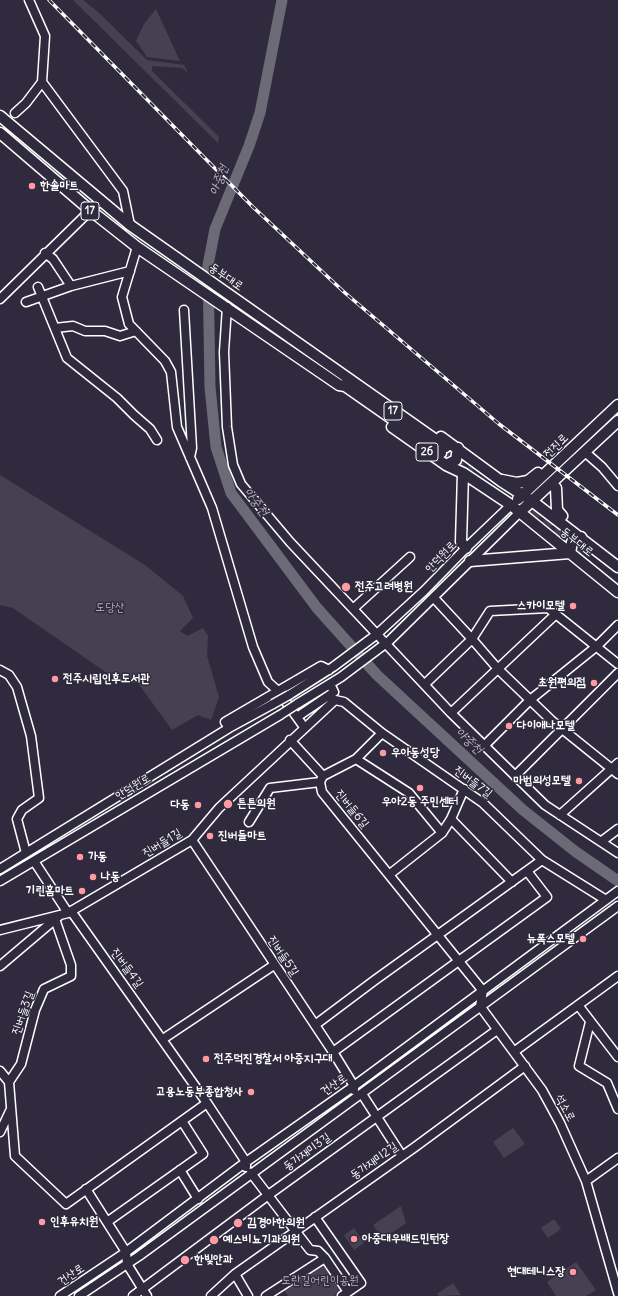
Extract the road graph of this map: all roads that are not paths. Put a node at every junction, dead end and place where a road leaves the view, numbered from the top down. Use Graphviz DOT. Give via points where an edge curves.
graph roads {
  1 [pos="29,0"];
  2 [pos="42,82"];
  3 [pos="15,113"];
  4 [pos="0,116"];
  5 [pos="0,133"];
  6 [pos="101,200"];
  7 [pos="90,210"];
  8 [pos="130,226"];
  9 [pos="137,248"];
  10 [pos="45,253"];
  11 [pos="130,271"];
  12 [pos="71,286"];
  13 [pos="38,287"];
  14 [pos="43,298"];
  15 [pos="0,299"];
  16 [pos="26,302"];
  17 [pos="224,305"];
  18 [pos="184,310"];
  19 [pos="55,328"];
  20 [pos="136,332"];
  21 [pos="342,372"];
  22 [pos="339,385"];
  23 [pos="618,405"];
  24 [pos="618,421"];
  25 [pos="157,440"];
  26 [pos="458,448"];
  27 [pos="586,453"];
  28 [pos="190,457"];
  29 [pos="446,465"];
  30 [pos="463,473"];
  31 [pos="543,476"];
  32 [pos="501,481"];
  33 [pos="552,484"];
  34 [pos="618,486"];
  35 [pos="522,496"];
  36 [pos="532,501"];
  37 [pos="511,505"];
  38 [pos="520,512"];
  39 [pos="558,521"];
  40 [pos="581,537"];
  41 [pos="466,548"];
  42 [pos="578,552"];
  43 [pos="410,557"];
  44 [pos="470,561"];
  45 [pos="618,567"];
  46 [pos="618,574"];
  47 [pos="618,584"];
  48 [pos="618,592"];
  49 [pos="434,598"];
  50 [pos="354,608"];
  51 [pos="556,614"];
  52 [pos="618,625"];
  53 [pos="378,634"];
  54 [pos="472,639"];
  55 [pos="383,645"];
  56 [pos="597,646"];
  57 [pos="618,664"];
  58 [pos="331,669"];
  59 [pos="498,669"];
  60 [pos="0,670"];
  61 [pos="618,673"];
  62 [pos="330,684"];
  63 [pos="425,684"];
  64 [pos="278,691"];
  65 [pos="530,700"];
  66 [pos="451,713"];
  67 [pos="297,717"];
  68 [pos="304,727"];
  69 [pos="229,728"];
  70 [pos="562,729"];
  71 [pos="382,733"];
  72 [pos="290,740"];
  73 [pos="484,746"];
  74 [pos="356,759"];
  75 [pos="616,768"];
  76 [pos="515,776"];
  77 [pos="322,779"];
  78 [pos="464,789"];
  79 [pos="560,815"];
  80 [pos="451,819"];
  81 [pos="249,822"];
  82 [pos="618,829"];
  83 [pos="442,833"];
  84 [pos="192,840"];
  85 [pos="602,841"];
  86 [pos="26,853"];
  87 [pos="618,853"];
  88 [pos="542,860"];
  89 [pos="34,861"];
  90 [pos="0,869"];
  91 [pos="527,870"];
  92 [pos="390,874"];
  93 [pos="0,881"];
  94 [pos="512,882"];
  95 [pos="618,891"];
  96 [pos="608,898"];
  97 [pos="618,907"];
  98 [pos="64,915"];
  99 [pos="0,930"];
  100 [pos="438,935"];
  101 [pos="459,961"];
  102 [pos="274,965"];
  103 [pos="0,966"];
  104 [pos="618,976"];
  105 [pos="483,991"];
  106 [pos="480,1006"];
  107 [pos="578,1006"];
  108 [pos="590,1022"];
  109 [pos="315,1026"];
  110 [pos="496,1030"];
  111 [pos="163,1039"];
  112 [pos="515,1051"];
  113 [pos="333,1052"];
  114 [pos="618,1058"];
  115 [pos="525,1066"];
  116 [pos="0,1072"];
  117 [pos="9,1082"];
  118 [pos="354,1086"];
  119 [pos="362,1094"];
  120 [pos="354,1099"];
  121 [pos="207,1103"];
  122 [pos="618,1109"];
  123 [pos="11,1111"];
  124 [pos="376,1117"];
  125 [pos="182,1121"];
  126 [pos="0,1132"];
  127 [pos="402,1156"];
  128 [pos="618,1158"];
  129 [pos="246,1162"];
  130 [pos="180,1170"];
  131 [pos="249,1174"];
  132 [pos="586,1181"];
  133 [pos="86,1189"];
  134 [pos="267,1196"];
  135 [pos="198,1199"];
  136 [pos="315,1217"];
  137 [pos="107,1222"];
  138 [pos="296,1230"];
  139 [pos="126,1252"];
  140 [pos="325,1258"];
  141 [pos="127,1264"];
  142 [pos="235,1274"];
  143 [pos="145,1292"];
  144 [pos="618,1293"];
  145 [pos="345,1294"];
  146 [pos="60,1296"];
  147 [pos="79,1296"];
  148 [pos="133,1296"];
  149 [pos="211,1296"];
  150 [pos="248,1296"];
  151 [pos="266,1296"];
  1 -- 2 [label="street" via="45,36"];
  2 -- 3 [label="street"];
  2 -- 8 [label="street" via="123,191"];
  4 -- 6 [label="main road, 동부대로 / 17"];
  5 -- 7 [label="main road, 동부대로 / 17"];
  6 -- 7 [label="street"];
  6 -- 8 [label="main road, 동부대로 / 17"];
  7 -- 9 [label="main road, 동부대로 / 17"];
  7 -- 10 [label="street"];
  8 -- 21 [label="main road, 동부대로 / 17"];
  9 -- 11 [label="street"];
  9 -- 17 [label="main road, 동부대로 / 17"];
  10 -- 12 [label="street"];
  10 -- 15 [label="street"];
  11 -- 12 [label="street"];
  11 -- 20 [label="street" via="122,297 129,324"];
  12 -- 14 [label="street"];
  13 -- 14 [label="street"];
  14 -- 16 [label="street"];
  14 -- 19 [label="street"];
  17 -- 22 [label="main road, 동부대로 / 17"];
  17 -- 50 [label="street" via="227,427 233,465 241,484 290,542"];
  18 -- 28 [label="street" via="192,448"];
  19 -- 20 [label="street" via="73,326 85,331 105,331 120,336"];
  19 -- 25 [label="street" via="71,362 117,398 150,429"];
  20 -- 28 [label="street" via="165,361 171,372 178,427"];
  21 -- 22 [label="main road, 동부대로 / 17" via="444,450 345,386"];
  21 -- 26 [label="main road, 26"];
  22 -- 29 [label="main road, 26" via="368,410"];
  23 -- 31 [label="main road, 전진로"];
  24 -- 27 [label="main road, 전진로"];
  26 -- 29 [label="main road" via="456,460"];
  26 -- 32 [label="main road, 26"];
  27 -- 33 [label="main road, 전진로"];
  27 -- 34 [label="street" via="602,466"];
  28 -- 64 [label="street" via="212,508 258,658 268,682"];
  29 -- 30 [label="main road, 26"];
  30 -- 37 [label="main road, 26"];
  30 -- 41 [label="main road" via="461,542"];
  31 -- 32 [label="main road" via="538,472 528,480 517,483 503,479"];
  31 -- 35 [label="main road, 전진로"];
  32 -- 35 [label="main road"];
  33 -- 36 [label="main road, 전진로"];
  33 -- 39 [label="main road" via="556,488 557,510 562,516"];
  35 -- 36 [label="main road"];
  35 -- 37 [label="main road, 전진로"];
  36 -- 38 [label="main road, 전진로"];
  36 -- 39 [label="main road"];
  37 -- 38 [label="main road, 26"];
  37 -- 41 [label="street, 안덕원로"];
  38 -- 42 [label="main road, 동부대로"];
  38 -- 44 [label="street, 안덕원로"];
  39 -- 40 [label="main road"];
  40 -- 42 [label="main road" via="572,542"];
  40 -- 45 [label="main road"];
  41 -- 53 [label="street, 안덕원로"];
  42 -- 44 [label="main road"];
  42 -- 46 [label="main road, 동부대로"];
  42 -- 47 [label="main road, 동부대로"];
  42 -- 48 [label="main road, 동부대로"];
  43 -- 50 [label="street"];
  44 -- 49 [label="street, 안덕원로"];
  49 -- 54 [label="street"];
  49 -- 55 [label="street, 안덕원로"];
  50 -- 53 [label="street"];
  51 -- 54 [label="street" via="548,608 490,611"];
  51 -- 56 [label="street"];
  51 -- 59 [label="street"];
  52 -- 56 [label="street"];
  53 -- 55 [label="street"];
  53 -- 58 [label="street, 안덕원로"];
  54 -- 59 [label="street"];
  54 -- 63 [label="street"];
  55 -- 62 [label="street, 안덕원로"];
  55 -- 63 [label="street"];
  56 -- 57 [label="street"];
  56 -- 65 [label="street"];
  58 -- 64 [label="street" via="321,666"];
  58 -- 69 [label="street, 안덕원로, bridge"];
  59 -- 65 [label="street"];
  59 -- 66 [label="street"];
  60 -- 86 [label="street" via="9,675 17,687 31,736 39,798 22,810 17,819"];
  61 -- 70 [label="street"];
  62 -- 67 [label="street" via="334,692"];
  62 -- 89 [label="street, 안덕원로, bridge"];
  63 -- 66 [label="street"];
  64 -- 67 [label="street"];
  64 -- 69 [label="street" via="225,722"];
  65 -- 70 [label="street"];
  65 -- 73 [label="street"];
  66 -- 73 [label="street"];
  67 -- 68 [label="street"];
  68 -- 71 [label="street, 진버들7길" via="335,700 344,702"];
  68 -- 72 [label="street, 진버들1길"];
  69 -- 86 [label="street, 안덕원로"];
  70 -- 75 [label="street"];
  70 -- 76 [label="street"];
  71 -- 74 [label="street"];
  71 -- 78 [label="street, 진버들7길"];
  72 -- 77 [label="street, 진버들6길"];
  72 -- 84 [label="street, 진버들1길" via="219,808"];
  73 -- 76 [label="street"];
  74 -- 77 [label="street"];
  74 -- 83 [label="street" via="408,793"];
  75 -- 79 [label="street"];
  76 -- 79 [label="street" via="545,805"];
  77 -- 81 [label="street" via="270,788"];
  77 -- 92 [label="street, 진버들6길" via="322,792"];
  78 -- 80 [label="street"];
  78 -- 88 [label="street, 진버들7길" via="483,803"];
  79 -- 85 [label="street"];
  80 -- 83 [label="street"];
  80 -- 94 [label="street"];
  82 -- 85 [label="street"];
  83 -- 92 [label="street"];
  84 -- 98 [label="street, 진버들1길"];
  84 -- 102 [label="street, 진버들5길"];
  85 -- 87 [label="street"];
  86 -- 90 [label="street, 안덕원로"];
  88 -- 91 [label="street"];
  88 -- 96 [label="street, 진버들7길"];
  89 -- 93 [label="street, 안덕원로"];
  89 -- 98 [label="street"];
  91 -- 94 [label="street"];
  91 -- 101 [label="street" via="547,897"];
  92 -- 100 [label="street, 진버들6길"];
  94 -- 100 [label="street"];
  95 -- 96 [label="street, 건산로"];
  96 -- 105 [label="street, 건산로"];
  97 -- 106 [label="street, 건산로"];
  98 -- 99 [label="street, 진버들1길"];
  98 -- 103 [label="street"];
  98 -- 111 [label="street, 진버들4길"];
  98 -- 117 [label="street, 진버들3길" via="71,976 44,989 35,1010 21,1064"];
  100 -- 101 [label="street, 진버들6길"];
  100 -- 109 [label="street"];
  101 -- 105 [label="street, 진버들6길"];
  101 -- 113 [label="street"];
  102 -- 109 [label="street, 진버들5길"];
  102 -- 111 [label="street"];
  104 -- 107 [label="street"];
  105 -- 106 [label="street"];
  105 -- 118 [label="street, 건산로"];
  106 -- 110 [label="street, 석소로"];
  106 -- 119 [label="street, 건산로"];
  107 -- 108 [label="street"];
  107 -- 112 [label="street"];
  108 -- 114 [label="street"];
  108 -- 122 [label="street" via="579,1066 608,1083"];
  109 -- 113 [label="street, 진버들5길"];
  110 -- 112 [label="street, 석소로"];
  110 -- 124 [label="street, 동가재미3길"];
  111 -- 121 [label="street, 진버들4길"];
  112 -- 115 [label="street, 석소로"];
  113 -- 118 [label="street, 진버들5길"];
  115 -- 127 [label="street, 동가재미2길"];
  115 -- 132 [label="street, 석소로" via="560,1123"];
  116 -- 117 [label="street"];
  117 -- 123 [label="street"];
  118 -- 120 [label="street"];
  118 -- 129 [label="street, 건산로"];
  119 -- 120 [label="street, 건산로"];
  119 -- 124 [label="street"];
  120 -- 131 [label="street, 건산로"];
  121 -- 125 [label="street"];
  121 -- 129 [label="street, 진버들4길"];
  123 -- 126 [label="street"];
  123 -- 133 [label="street" via="15,1156 66,1204"];
  124 -- 127 [label="street"];
  124 -- 134 [label="street, 동가재미3길"];
  125 -- 130 [label="street" via="203,1154"];
  125 -- 133 [label="street"];
  127 -- 136 [label="street, 동가재미2길"];
  128 -- 132 [label="street"];
  129 -- 131 [label="street"];
  129 -- 135 [label="street, 건산로"];
  130 -- 135 [label="street"];
  130 -- 137 [label="street"];
  131 -- 134 [label="street"];
  131 -- 141 [label="street, 건산로"];
  132 -- 144 [label="street, 석소로"];
  133 -- 137 [label="street"];
  134 -- 138 [label="street"];
  134 -- 143 [label="street, 동가재미3길"];
  135 -- 139 [label="street, 건산로"];
  136 -- 138 [label="street, 동가재미2길"];
  136 -- 145 [label="street" via="361,1283"];
  137 -- 139 [label="street"];
  138 -- 140 [label="street" via="310,1250 318,1251"];
  138 -- 142 [label="street, 동가재미2길"];
  139 -- 141 [label="street"];
  139 -- 146 [label="street, 건산로"];
  140 -- 145 [label="street"];
  140 -- 151 [label="street"];
  141 -- 143 [label="street"];
  141 -- 147 [label="street, 건산로"];
  142 -- 149 [label="street, 동가재미2길"];
  142 -- 150 [label="street"];
  143 -- 148 [label="street, 동가재미3길"];
}
